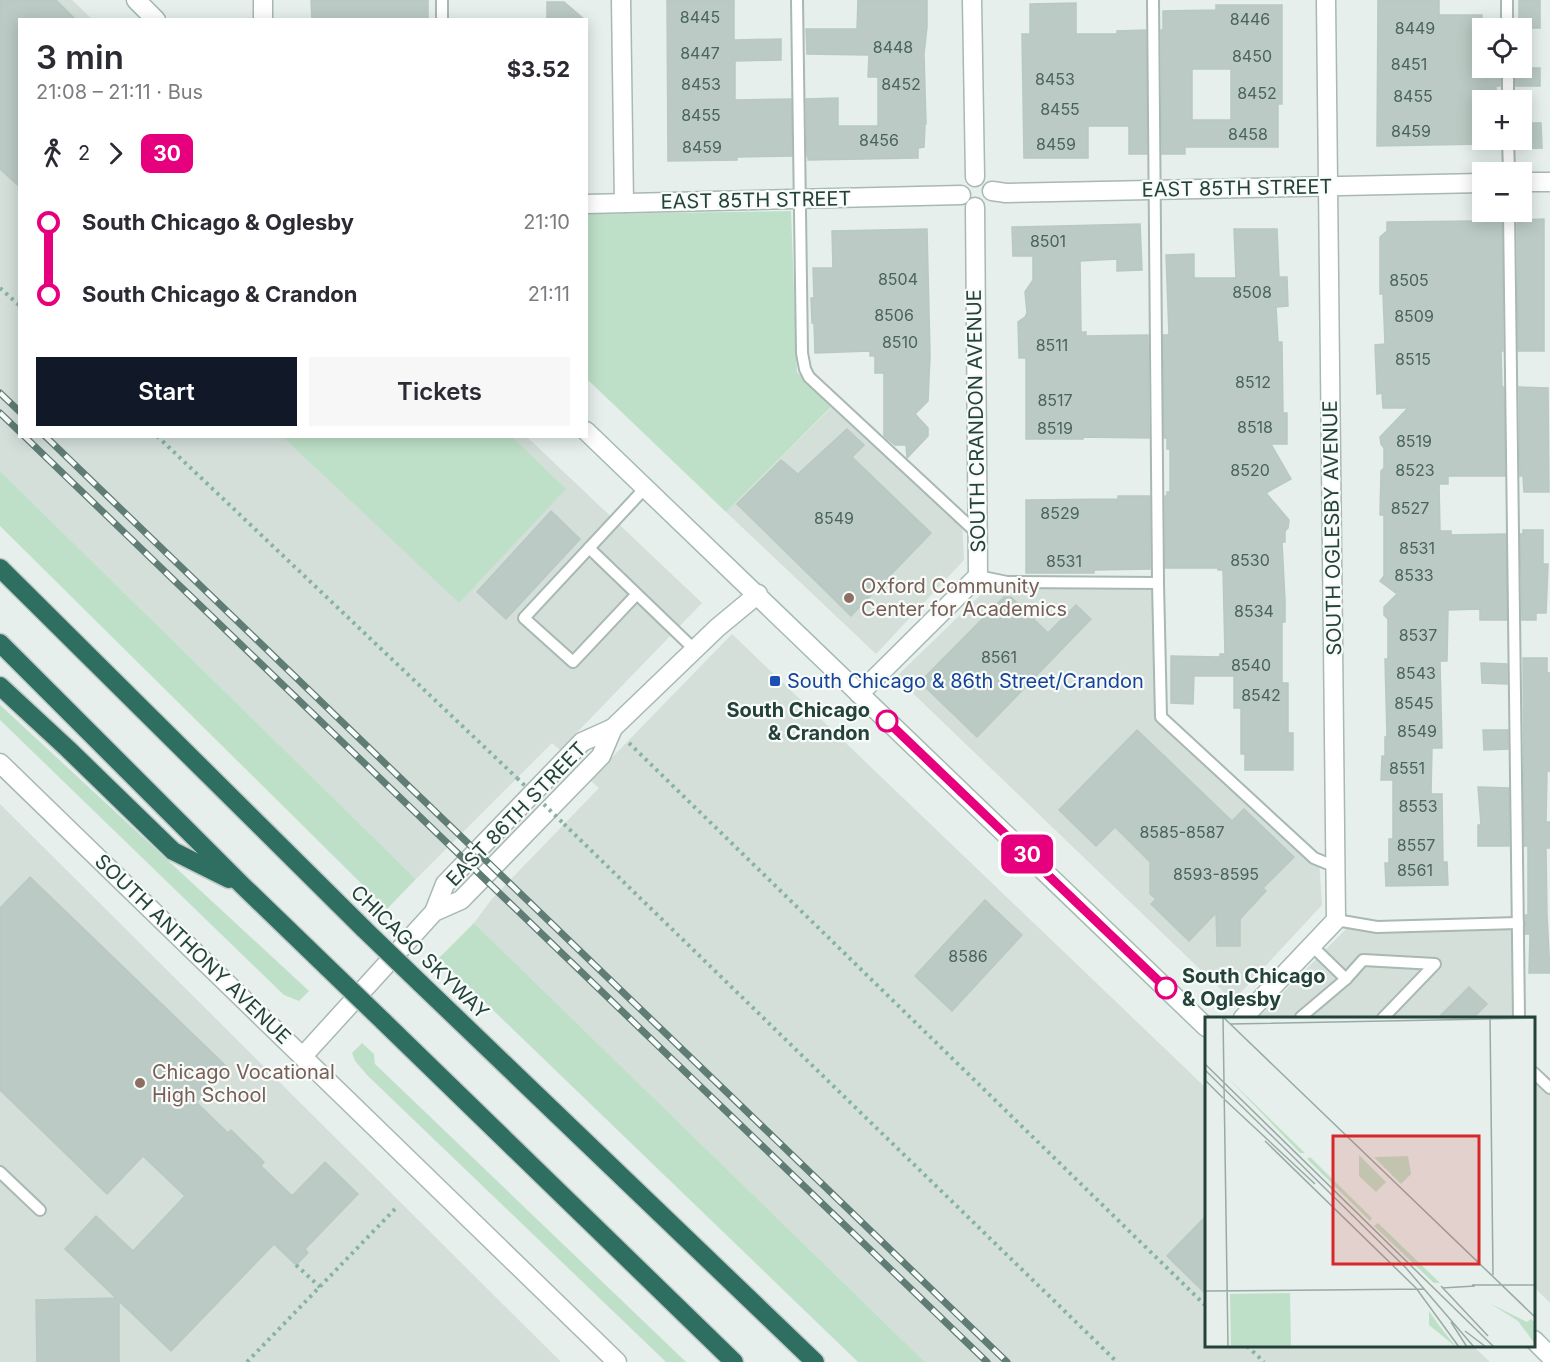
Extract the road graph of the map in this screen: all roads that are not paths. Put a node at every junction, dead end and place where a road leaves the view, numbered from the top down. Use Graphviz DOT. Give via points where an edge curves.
graph roads {
  1 [pos="136,0"];
  2 [pos="263,0"];
  3 [pos="442,0"];
  4 [pos="621,0"];
  5 [pos="797,0"];
  6 [pos="972,0"];
  7 [pos="1153,0"];
  8 [pos="1326,0"];
  9 [pos="1507,0"];
  10 [pos="154,18"];
  11 [pos="263,18"];
  12 [pos="442,18"];
  13 [pos="1507,18"];
  14 [pos="975,177"];
  15 [pos="1532,182"];
  16 [pos="1550,182"];
  17 [pos="1472,183"];
  18 [pos="1328,186"];
  19 [pos="1155,190"];
  20 [pos="992,191"];
  21 [pos="961,195"];
  22 [pos="799,199"];
  23 [pos="624,203"];
  24 [pos="588,204"];
  25 [pos="975,207"];
  26 [pos="1509,222"];
  27 [pos="588,433"];
  28 [pos="646,487"];
  29 [pos="977,532"];
  30 [pos="589,548"];
  31 [pos="0,568"];
  32 [pos="978,576"];
  33 [pos="1158,583"];
  34 [pos="636,594"];
  35 [pos="758,594"];
  36 [pos="0,643"];
  37 [pos="695,650"];
  38 [pos="0,686"];
  39 [pos="859,693"];
  40 [pos="0,763"];
  41 [pos="1336,867"];
  42 [pos="243,886"];
  43 [pos="1336,920"];
  44 [pos="1518,923"];
  45 [pos="1312,946"];
  46 [pos="1346,979"];
  47 [pos="1244,1017"];
  48 [pos="1302,1017"];
  49 [pos="1384,1017"];
  50 [pos="1519,1017"];
  51 [pos="1205,1026"];
  52 [pos="303,1056"];
  53 [pos="1535,1074"];
  54 [pos="1550,1088"];
  55 [pos="0,1172"];
  56 [pos="40,1210"];
  57 [pos="1535,1342"];
  58 [pos="1550,1356"];
  59 [pos="617,1362"];
  60 [pos="734,1362"];
  61 [pos="814,1362"];
  1 -- 10 [label="street"];
  2 -- 11 [label="street"];
  3 -- 12 [label="lane"];
  4 -- 23 [label="street"];
  5 -- 22 [label="lane"];
  6 -- 14 [label="street"];
  7 -- 19 [label="lane"];
  8 -- 18 [label="street, SOUTH OGLESBY AVENUE"];
  9 -- 13 [label="lane"];
  14 -- 20 [label="street" via="984,179"];
  14 -- 21 [label="street" via="966,181"];
  15 -- 16 [label="street"];
  17 -- 18 [label="street, EAST 85TH STREET"];
  18 -- 19 [label="street, EAST 85TH STREET"];
  18 -- 41 [label="street, SOUTH OGLESBY AVENUE"];
  19 -- 20 [label="street, EAST 85TH STREET"];
  19 -- 33 [label="lane"];
  20 -- 25 [label="street" via="989,201"];
  21 -- 22 [label="street, EAST 85TH STREET"];
  21 -- 25 [label="street" via="966,204"];
  22 -- 23 [label="street, EAST 85TH STREET"];
  22 -- 29 [label="lane" via="802,353 809,377"];
  23 -- 24 [label="street, EAST 85TH STREET"];
  25 -- 29 [label="street, SOUTH CRANDON AVENUE"];
  26 -- 44 [label="lane"];
  27 -- 28 [label="street"];
  28 -- 30 [label="lane"];
  28 -- 35 [label="street"];
  29 -- 32 [label="street, SOUTH CRANDON AVENUE"];
  30 -- 34 [label="lane"];
  30 -- 34 [label="lane" via="524,618 573,662"];
  31 -- 61 [label="highway, CHICAGO SKYWAY, bridge" via="420,984"];
  32 -- 33 [label="lane" via="1007,582"];
  32 -- 39 [label="street, SOUTH CRANDON AVENUE"];
  33 -- 41 [label="lane" via="1161,717 1314,858"];
  34 -- 37 [label="lane"];
  35 -- 37 [label="street, EAST 86TH STREET"];
  35 -- 39 [label="street"];
  36 -- 42 [label="highway"];
  37 -- 52 [label="street, EAST 86TH STREET" via="613,728 601,756 461,900 434,912"];
  38 -- 42 [label="highway" via="173,851"];
  39 -- 51 [label="street"];
  40 -- 52 [label="street, SOUTH ANTHONY AVENUE"];
  41 -- 43 [label="street, SOUTH OGLESBY AVENUE"];
  42 -- 60 [label="highway, bridge"];
  43 -- 44 [label="lane" via="1377,927"];
  43 -- 45 [label="street"];
  44 -- 50 [label="lane"];
  45 -- 46 [label="lane"];
  45 -- 47 [label="street"];
  46 -- 48 [label="lane"];
  46 -- 49 [label="lane" via="1363,960 1435,964"];
  52 -- 59 [label="street, SOUTH ANTHONY AVENUE"];
  53 -- 54 [label="lane"];
  55 -- 56 [label="lane"];
  57 -- 58 [label="street"];
}
